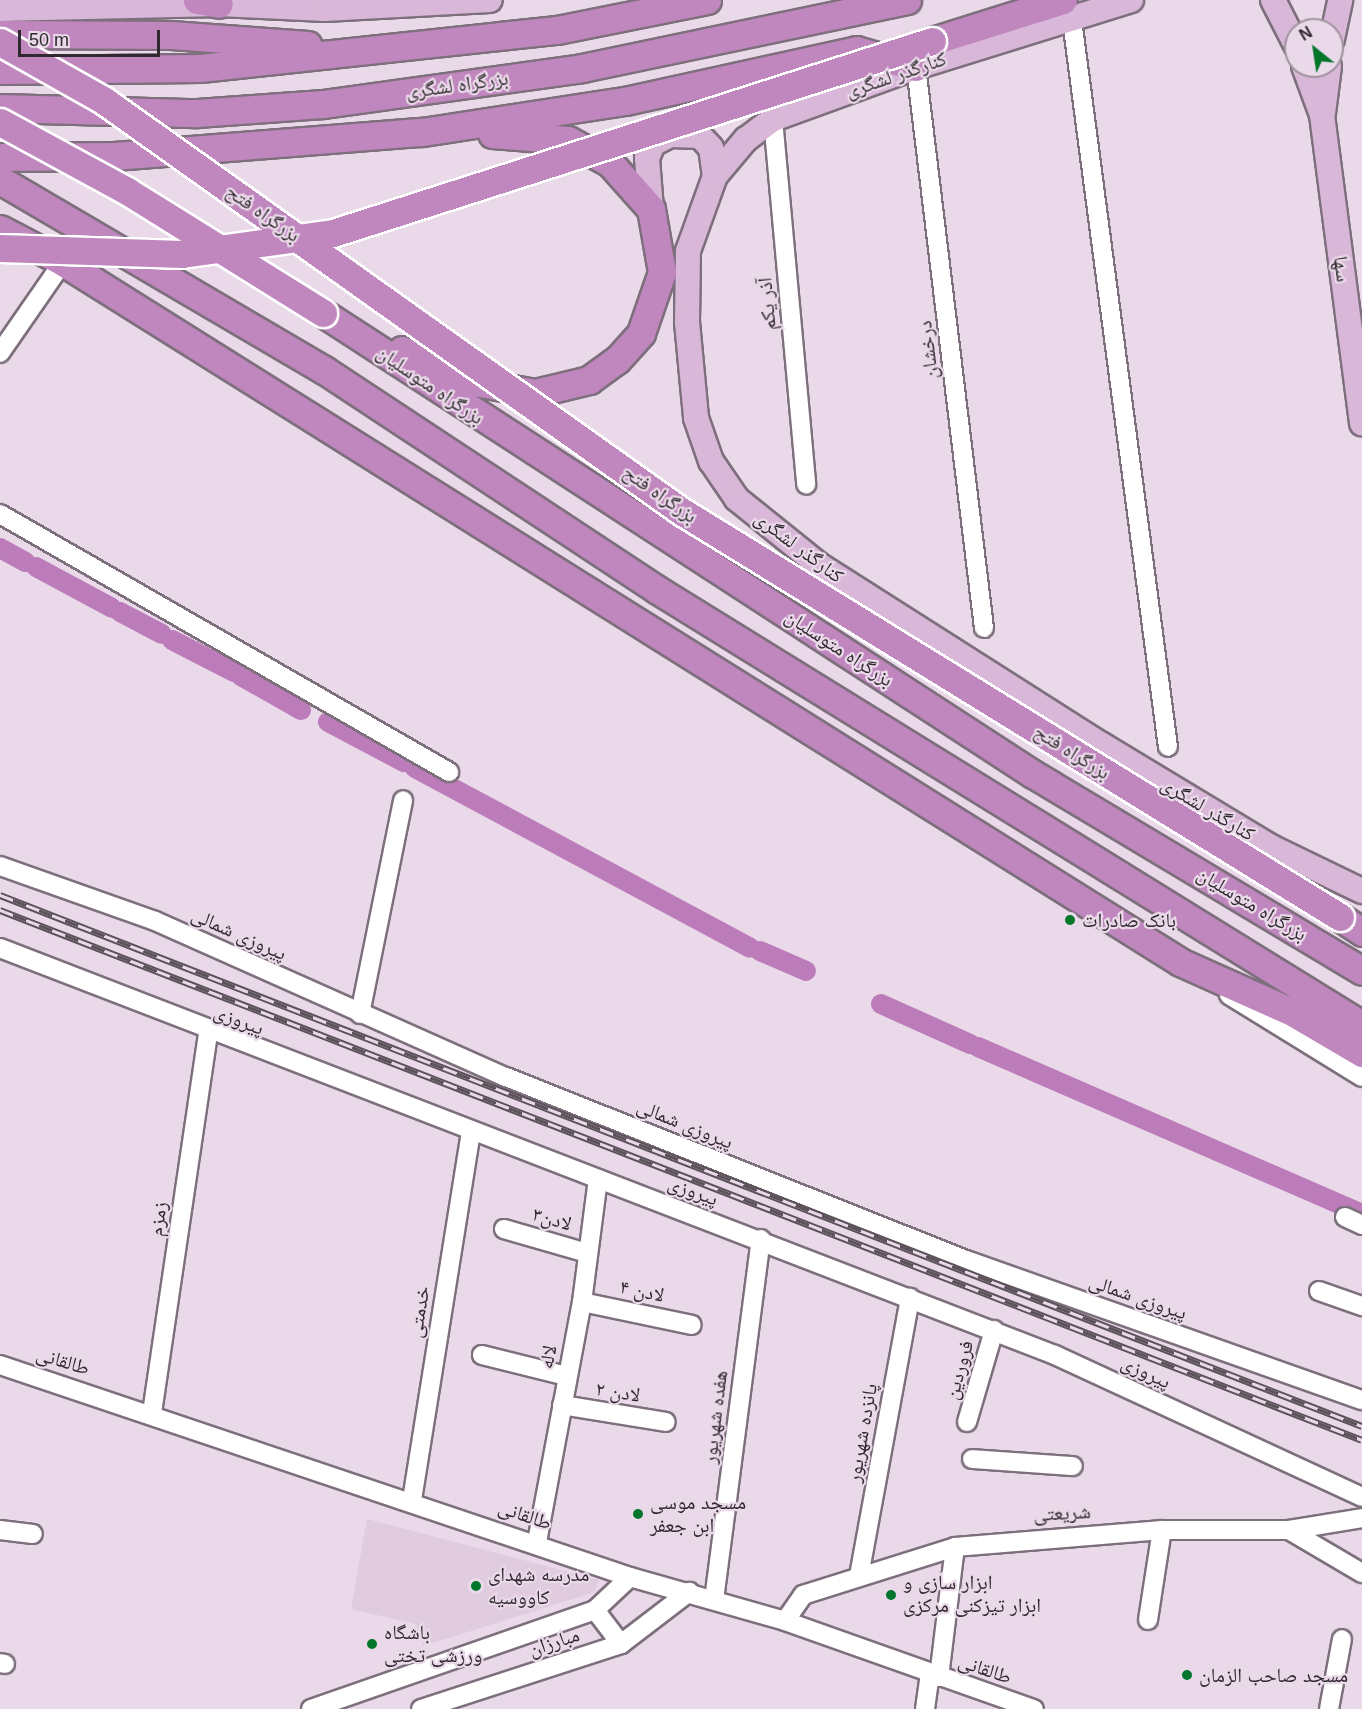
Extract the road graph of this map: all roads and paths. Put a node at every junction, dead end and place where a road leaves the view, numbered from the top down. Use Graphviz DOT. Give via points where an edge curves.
graph roads {
  1 [pos="490,0"];
  2 [pos="706,0"];
  3 [pos="907,0"];
  4 [pos="1131,0"];
  5 [pos="1273,0"];
  6 [pos="1340,0"];
  7 [pos="208,2"];
  8 [pos="0,9"];
  9 [pos="1067,10"];
  10 [pos="1336,18"];
  11 [pos="1284,22"];
  12 [pos="0,34"];
  13 [pos="0,42"];
  14 [pos="381,50"];
  15 [pos="916,67"];
  16 [pos="0,70"];
  17 [pos="1308,78"];
  18 [pos="1327,78"];
  19 [pos="0,108"];
  20 [pos="1322,115"];
  21 [pos="773,119"];
  22 [pos="0,122"];
  23 [pos="422,132"];
  24 [pos="0,157"];
  25 [pos="715,176"];
  26 [pos="0,180"];
  27 [pos="651,209"];
  28 [pos="0,229"];
  29 [pos="0,248"];
  30 [pos="63,262"];
  31 [pos="323,313"];
  32 [pos="0,353"];
  33 [pos="1362,423"];
  34 [pos="806,484"];
  35 [pos="0,514"];
  36 [pos="984,628"];
  37 [pos="1168,747"];
  38 [pos="449,772"];
  39 [pos="403,800"];
  40 [pos="0,866"];
  41 [pos="1362,891"];
  42 [pos="1355,925"];
  43 [pos="0,948"];
  44 [pos="1180,962"];
  45 [pos="1362,971"];
  46 [pos="360,1014"];
  47 [pos="1362,1025"];
  48 [pos="208,1032"];
  49 [pos="1362,1053"];
  50 [pos="1362,1077"];
  51 [pos="471,1132"];
  52 [pos="598,1179"];
  53 [pos="1345,1217"];
  54 [pos="1362,1225"];
  55 [pos="504,1229"];
  56 [pos="761,1239"];
  57 [pos="587,1253"];
  58 [pos="1319,1292"];
  59 [pos="910,1298"];
  60 [pos="582,1302"];
  61 [pos="1362,1306"];
  62 [pos="692,1324"];
  63 [pos="993,1330"];
  64 [pos="482,1355"];
  65 [pos="0,1365"];
  66 [pos="567,1376"];
  67 [pos="1362,1400"];
  68 [pos="562,1405"];
  69 [pos="152,1413"];
  70 [pos="666,1422"];
  71 [pos="967,1422"];
  72 [pos="972,1459"];
  73 [pos="1073,1466"];
  74 [pos="1362,1497"];
  75 [pos="412,1500"];
  76 [pos="1362,1518"];
  77 [pos="0,1530"];
  78 [pos="1162,1530"];
  79 [pos="1289,1530"];
  80 [pos="33,1534"];
  81 [pos="537,1542"];
  82 [pos="955,1547"];
  83 [pos="1362,1573"];
  84 [pos="859,1576"];
  85 [pos="630,1577"];
  86 [pos="689,1592"];
  87 [pos="714,1600"];
  88 [pos="595,1610"];
  89 [pos="1148,1620"];
  90 [pos="785,1621"];
  91 [pos="1342,1639"];
  92 [pos="621,1644"];
  93 [pos="934,1675"];
  94 [pos="451,1705"];
  95 [pos="311,1709"];
  96 [pos="421,1709"];
  97 [pos="924,1709"];
  98 [pos="1034,1709"];
  99 [pos="1329,1709"];
  1 -- 7 [label="main road" via="325,9"];
  2 -- 14 [label="highway" via="557,30"];
  3 -- 19 [label="highway, بزرگراه لشگری" via="582,68 323,104 197,113"];
  4 -- 9 [label="main road, کنارگذر لشگری"];
  5 -- 11 [label="main road"];
  6 -- 10 [label="main road"];
  7 -- 8 [label="main road"];
  9 -- 15 [label="main road, کنارگذر لشگری"];
  9 -- 29 [label="highway, bridge" via="932,41 333,232 182,254"];
  9 -- 37 [label="street"];
  12 -- 14 [label="highway" via="171,35"];
  13 -- 42 [label="highway, بزرگراه فتح, bridge" via="112,106 681,511"];
  14 -- 16 [label="highway" via="200,68"];
  15 -- 21 [label="main road, کنارگذر لشگری"];
  15 -- 23 [label="highway" via="856,50 625,100"];
  15 -- 36 [label="street, درخشان"];
  17 -- 20 [label="main road"];
  18 -- 20 [label="main road"];
  20 -- 33 [label="main road, سها"];
  21 -- 25 [label="main road, کنارگذر لشگری" via="746,139"];
  21 -- 34 [label="street, آذر یکم"];
  22 -- 31 [label="highway, bridge" via="127,191"];
  23 -- 24 [label="highway" via="114,156"];
  23 -- 27 [label="highway" via="568,140 610,163"];
  25 -- 27 [label="main road" via="711,148 700,136 670,135 653,144 647,158"];
  25 -- 41 [label="main road, کنارگذر لشگری" via="688,251 690,388 711,460 737,499 819,565 962,660 1271,847"];
  26 -- 47 [label="highway, bridge" via="324,370 656,589"];
  27 -- 31 [label="highway" via="662,272 641,333 617,360 564,389 535,393 468,381"];
  28 -- 30 [label="highway"];
  30 -- 32 [label="street"];
  30 -- 44 [label="highway"];
  31 -- 45 [label="highway, بزرگراه متوسلیان" via="1033,774"];
  35 -- 38 [label="street"];
  39 -- 46 [label="street"];
  40 -- 46 [label="street, پیروزی شمالی" via="155,921"];
  43 -- 48 [label="street, پیروزی"];
  44 -- 49 [label="highway" via="1294,1013"];
  44 -- 50 [label="street"];
  46 -- 67 [label="street, پیروزی شمالی" via="969,1261"];
  48 -- 51 [label="street, پیروزی"];
  48 -- 69 [label="street, زمزم"];
  51 -- 52 [label="street, پیروزی"];
  51 -- 75 [label="street, خدمتی"];
  52 -- 56 [label="street, پیروزی"];
  52 -- 57 [label="street, لاله"];
  53 -- 54 [label="street"];
  55 -- 57 [label="street, لادن۳"];
  56 -- 59 [label="street, پیروزی"];
  56 -- 87 [label="street, هفده شهریور"];
  57 -- 60 [label="street, لاله"];
  58 -- 61 [label="street"];
  59 -- 63 [label="street, پیروزی"];
  59 -- 84 [label="street, پانزده شهریور"];
  60 -- 62 [label="street, لادن ۴"];
  60 -- 66 [label="street, لاله"];
  63 -- 71 [label="street, فروردین"];
  63 -- 74 [label="street, پیروزی"];
  64 -- 66 [label="street"];
  65 -- 69 [label="street, طالقانی"];
  66 -- 68 [label="street, لاله"];
  68 -- 70 [label="street, لادن ۲"];
  68 -- 81 [label="street, لاله"];
  69 -- 75 [label="street, طالقانی"];
  72 -- 73 [label="street"];
  75 -- 81 [label="street, طالقانی"];
  76 -- 79 [label="street, شریعتی"];
  77 -- 80 [label="street"];
  78 -- 79 [label="street, شریعتی"];
  78 -- 82 [label="street, شریعتی"];
  78 -- 89 [label="street"];
  79 -- 83 [label="street"];
  81 -- 85 [label="street, طالقانی"];
  82 -- 84 [label="street, شریعتی"];
  82 -- 93 [label="street"];
  84 -- 90 [label="street, شریعتی" via="803,1596"];
  85 -- 86 [label="street, طالقانی"];
  85 -- 88 [label="street, مبارزان"];
  86 -- 87 [label="street, طالقانی"];
  86 -- 92 [label="street, مبارزان"];
  87 -- 90 [label="street, طالقانی"];
  88 -- 92 [label="street"];
  88 -- 95 [label="street, مبارزان"];
  90 -- 93 [label="street, طالقانی"];
  91 -- 99 [label="street"];
  92 -- 94 [label="street, مبارزان"];
  93 -- 97 [label="street"];
  93 -- 98 [label="street, طالقانی"];
  94 -- 96 [label="street, مبارزان"];
}
